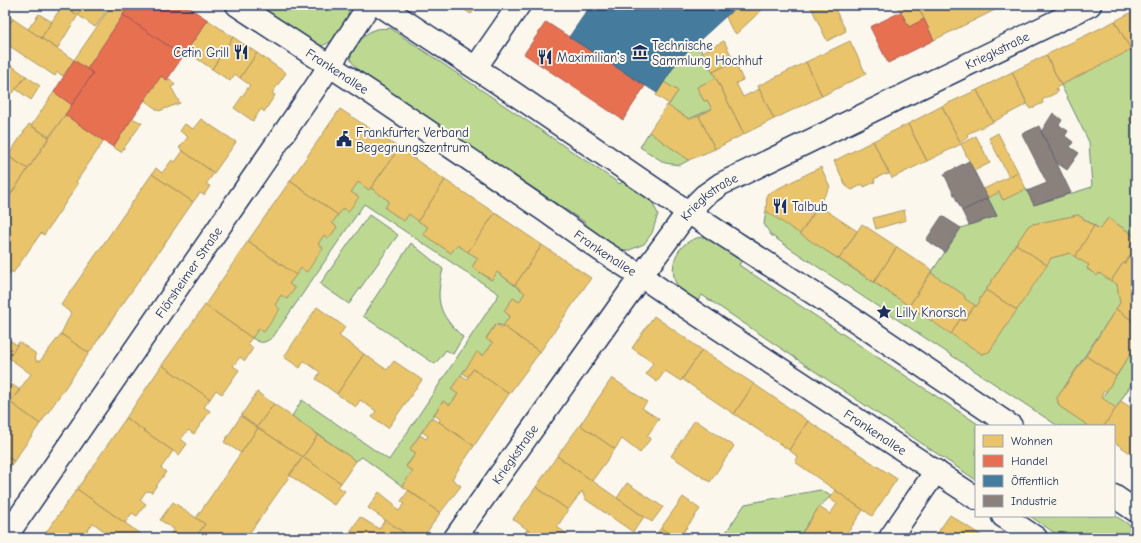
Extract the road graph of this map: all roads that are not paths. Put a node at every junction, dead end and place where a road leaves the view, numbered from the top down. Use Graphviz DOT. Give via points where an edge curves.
graph roads {
  1 [pos="237,5"];
  2 [pos="369,5"];
  3 [pos="380,5"];
  4 [pos="519,5"];
  5 [pos="1090,5"];
  6 [pos="330,65"];
  7 [pos="476,67"];
  8 [pos="688,212"];
  9 [pos="641,276"];
  10 [pos="1010,425"];
  11 [pos="936,471"];
  12 [pos="975,497"];
  13 [pos="1115,497"];
  14 [pos="1136,511"];
  15 [pos="1004,517"];
  16 [pos="5,538"];
  17 [pos="455,538"];
  18 [pos="890,538"];
  19 [pos="1036,538"];
  1 -- 6 [label="street, Frankenallee"];
  2 -- 6 [label="street, Flörsheimer Straße"];
  3 -- 7 [label="street"];
  4 -- 7 [label="street"];
  5 -- 8 [label="street, Kriegkstraße" via="721,184"];
  6 -- 9 [label="street, Frankenallee"];
  6 -- 16 [label="street, Flörsheimer Straße"];
  7 -- 8 [label="street"];
  8 -- 9 [label="street, Kriegkstraße"];
  8 -- 10 [label="street"];
  9 -- 11 [label="street, Frankenallee"];
  9 -- 17 [label="street, Kriegkstraße"];
  11 -- 12 [label="street, Frankenallee"];
  11 -- 18 [label="street"];
  13 -- 14 [label="street"];
  15 -- 19 [label="street"];
}
